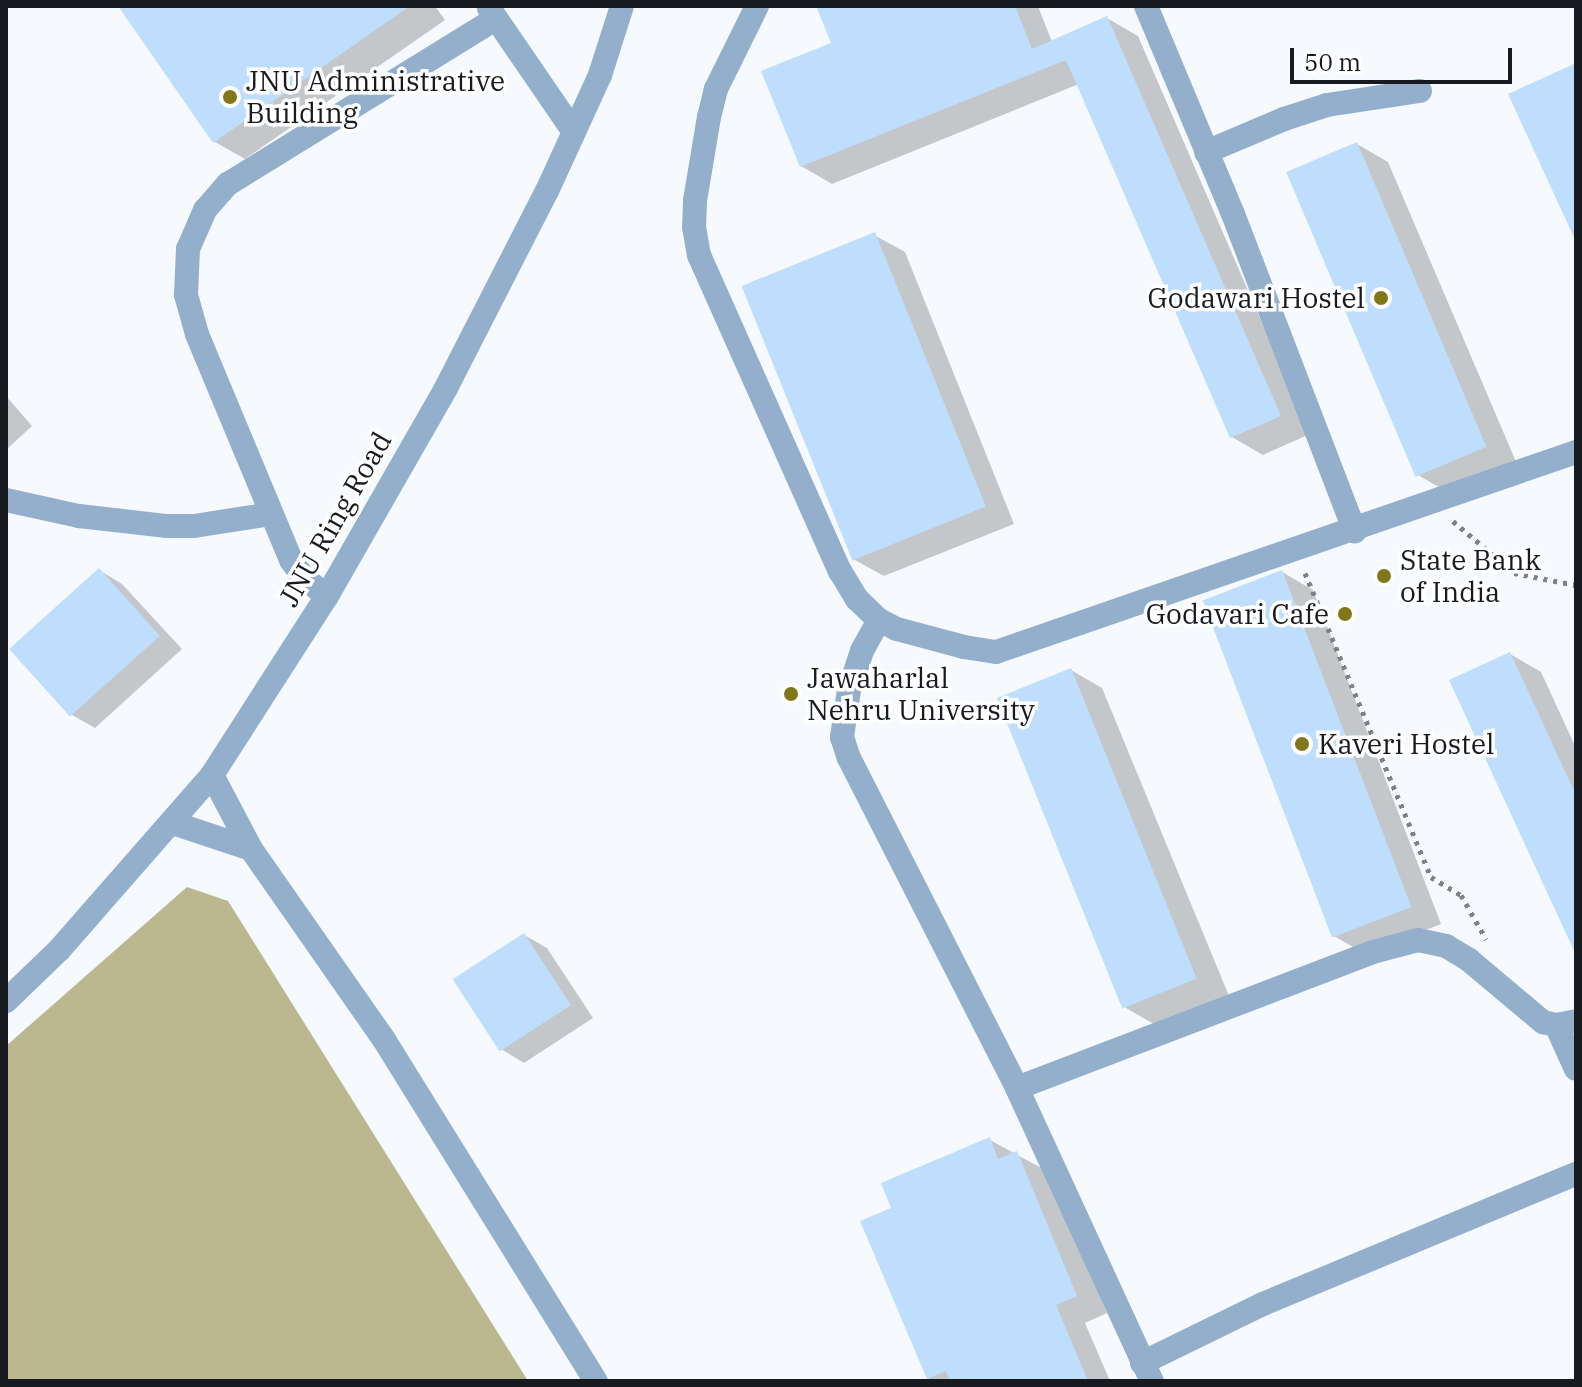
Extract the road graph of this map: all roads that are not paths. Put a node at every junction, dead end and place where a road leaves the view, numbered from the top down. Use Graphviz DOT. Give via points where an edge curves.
graph roads {
  1 [pos="622,6"];
  2 [pos="757,6"];
  3 [pos="1146,6"];
  4 [pos="492,13"];
  5 [pos="1420,91"];
  6 [pos="574,132"];
  7 [pos="1206,152"];
  8 [pos="1576,452"];
  9 [pos="6,500"];
  10 [pos="271,514"];
  11 [pos="1355,531"];
  12 [pos="327,596"];
  13 [pos="879,620"];
  14 [pos="212,775"];
  15 [pos="173,823"];
  16 [pos="251,849"];
  17 [pos="6,1001"];
  18 [pos="1566,1023"];
  19 [pos="1576,1069"];
  20 [pos="1017,1088"];
  21 [pos="1576,1174"];
  22 [pos="1147,1372"];
  23 [pos="596,1381"];
  1 -- 6 [label="lane, JNU Ring Road"];
  2 -- 13 [label="lane" via="716,89 709,117 695,201 699,255 840,571 857,599"];
  3 -- 7 [label="lane"];
  4 -- 6 [label="lane"];
  4 -- 10 [label="lane" via="228,184 205,210 188,249 186,295"];
  5 -- 7 [label="lane" via="1327,105"];
  6 -- 12 [label="lane, JNU Ring Road" via="446,388"];
  7 -- 11 [label="lane"];
  8 -- 11 [label="lane"];
  9 -- 10 [label="lane" via="79,516 167,526"];
  10 -- 12 [label="lane" via="291,560"];
  11 -- 13 [label="lane" via="996,652"];
  12 -- 14 [label="lane, JNU Ring Road"];
  13 -- 20 [label="lane" via="849,690 842,737"];
  14 -- 15 [label="lane, JNU Ring Road"];
  14 -- 16 [label="lane"];
  15 -- 16 [label="lane"];
  15 -- 17 [label="lane, JNU Ring Road"];
  16 -- 23 [label="lane" via="383,1038"];
  18 -- 19 [label="lane"];
  18 -- 20 [label="lane" via="1543,1022 1469,960 1446,946 1418,940 1384,948"];
  20 -- 22 [label="lane"];
  21 -- 22 [label="lane" via="1263,1304"];
}
